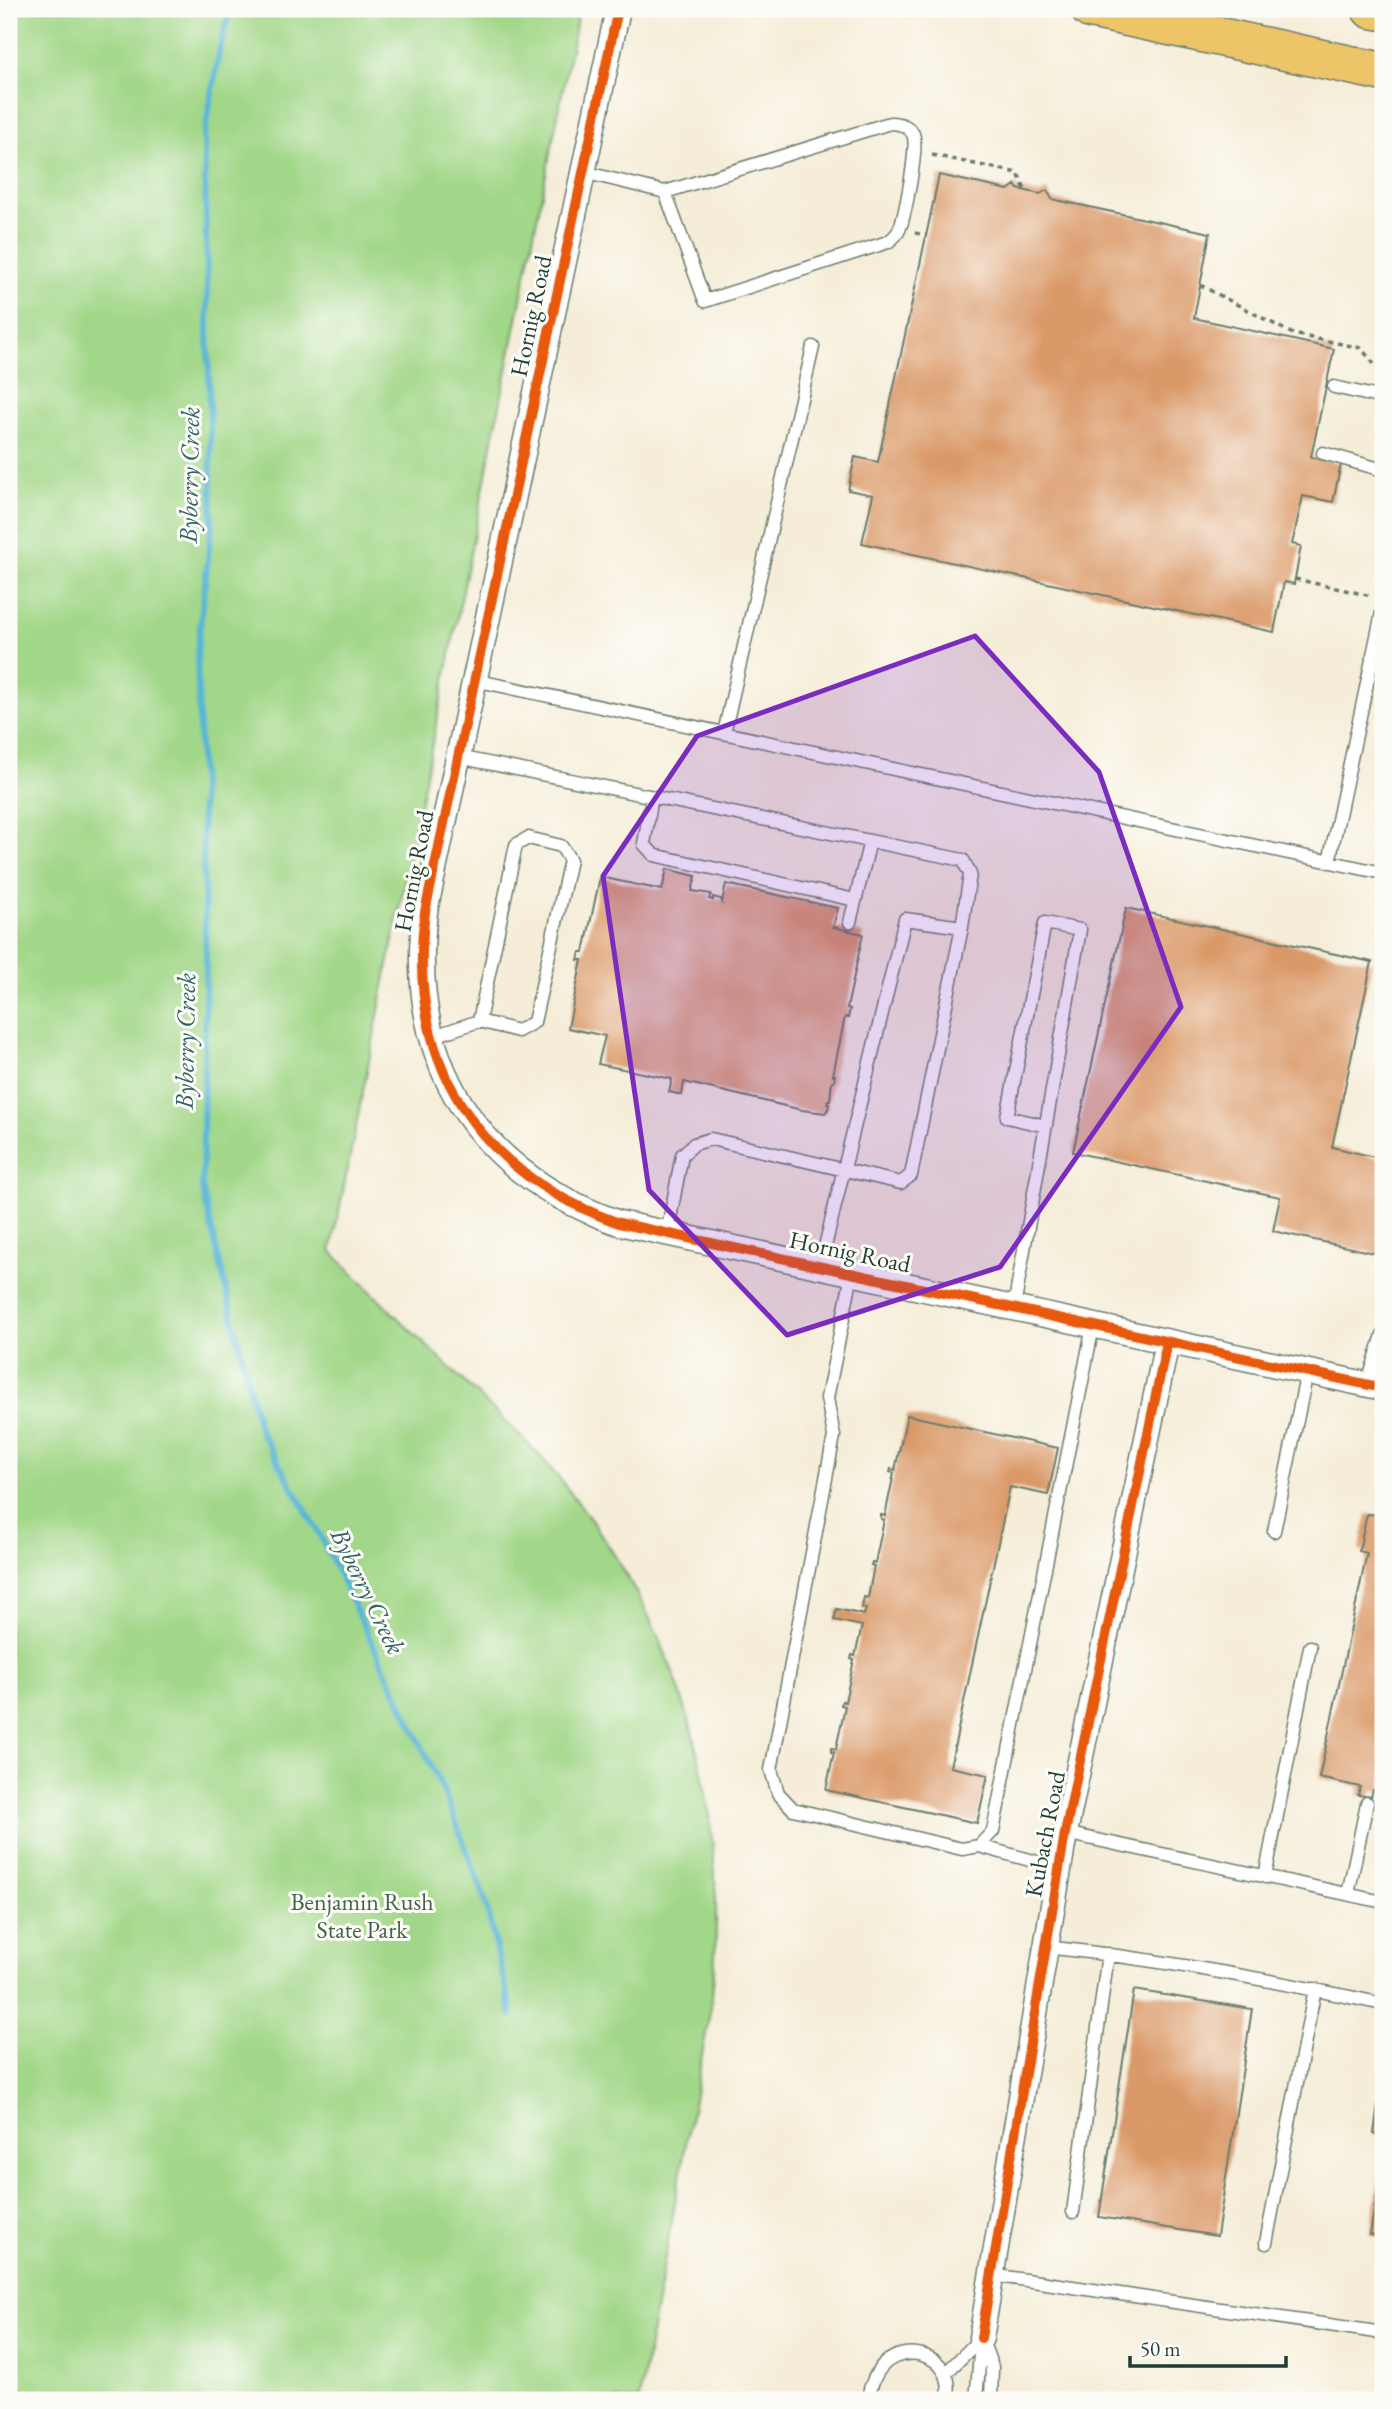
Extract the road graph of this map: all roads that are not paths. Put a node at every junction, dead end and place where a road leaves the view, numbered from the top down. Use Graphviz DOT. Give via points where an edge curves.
graph roads {
  1 [pos="618,9"];
  2 [pos="1090,9"];
  3 [pos="1371,9"];
  4 [pos="1383,11"];
  5 [pos="1383,72"];
  6 [pos="583,172"];
  7 [pos="665,192"];
  8 [pos="813,347"];
  9 [pos="1334,387"];
  10 [pos="1383,398"];
  11 [pos="1324,453"];
  12 [pos="1383,470"];
  13 [pos="1383,608"];
  14 [pos="474,680"];
  15 [pos="724,733"];
  16 [pos="458,757"];
  17 [pos="652,797"];
  18 [pos="870,841"];
  19 [pos="1329,862"];
  20 [pos="1383,873"];
  21 [pos="855,900"];
  22 [pos="850,922"];
  23 [pos="962,927"];
  24 [pos="479,1021"];
  25 [pos="431,1037"];
  26 [pos="1383,1075"];
  27 [pos="1383,1082"];
  28 [pos="1046,1126"];
  29 [pos="844,1169"];
  30 [pos="667,1234"];
  31 [pos="820,1267"];
  32 [pos="852,1274"];
  33 [pos="1014,1309"];
  34 [pos="1093,1326"];
  35 [pos="1383,1335"];
  36 [pos="1167,1342"];
  37 [pos="1307,1372"];
  38 [pos="1375,1386"];
  39 [pos="1273,1531"];
  40 [pos="1310,1647"];
  41 [pos="1367,1803"];
  42 [pos="1065,1833"];
  43 [pos="979,1846"];
  44 [pos="1059,1868"];
  45 [pos="1265,1877"];
  46 [pos="1348,1894"];
  47 [pos="1383,1902"];
  48 [pos="1045,1947"];
  49 [pos="1108,1954"];
  50 [pos="1315,1989"];
  51 [pos="1383,2004"];
  52 [pos="1073,2211"];
  53 [pos="1266,2243"];
  54 [pos="992,2275"];
  55 [pos="1383,2333"];
  56 [pos="981,2338"];
  57 [pos="946,2373"];
  58 [pos="869,2400"];
  59 [pos="947,2400"];
  60 [pos="976,2400"];
  61 [pos="991,2400"];
  1 -- 6 [label="street, Hornig Road"];
  2 -- 5 [label="highway"];
  3 -- 4 [label="highway"];
  6 -- 7 [label="lane"];
  6 -- 14 [label="street, Hornig Road"];
  7 -- 7 [label="lane" via="890,123 908,127 916,144 899,230 888,242 705,301"];
  8 -- 15 [label="lane"];
  9 -- 10 [label="lane"];
  11 -- 12 [label="lane"];
  13 -- 19 [label="lane"];
  14 -- 15 [label="lane"];
  14 -- 16 [label="street, Hornig Road"];
  15 -- 19 [label="lane"];
  16 -- 17 [label="lane"];
  16 -- 25 [label="street, Hornig Road" via="422,935 421,989"];
  17 -- 18 [label="lane"];
  17 -- 21 [label="lane" via="644,844 654,855"];
  18 -- 21 [label="lane"];
  18 -- 23 [label="lane" via="963,860 970,874"];
  19 -- 20 [label="lane"];
  21 -- 22 [label="lane"];
  23 -- 29 [label="lane" via="905,919"];
  23 -- 29 [label="lane" via="911,1175 901,1183"];
  24 -- 24 [label="lane" via="516,845 528,838 561,846 570,860 534,1022 518,1031"];
  24 -- 25 [label="lane"];
  25 -- 30 [label="street, Hornig Road" via="459,1101 515,1168 590,1213"];
  26 -- 27 [label="lane"];
  28 -- 28 [label="lane" via="1080,930 1045,923 1007,1117"];
  28 -- 33 [label="lane"];
  29 -- 30 [label="lane" via="711,1139 694,1144 682,1155"];
  29 -- 31 [label="lane"];
  30 -- 31 [label="street, Hornig Road"];
  31 -- 32 [label="street, Hornig Road"];
  32 -- 33 [label="street, Hornig Road"];
  32 -- 43 [label="lane" via="827,1398 834,1436 771,1770 778,1793 793,1808 962,1849"];
  33 -- 34 [label="street, Hornig Road"];
  34 -- 36 [label="street, Hornig Road"];
  34 -- 43 [label="lane" via="993,1831"];
  35 -- 38 [label="lane"];
  36 -- 37 [label="street, Hornig Road"];
  36 -- 42 [label="street, Kubach Road"];
  37 -- 38 [label="street, Hornig Road"];
  37 -- 39 [label="lane"];
  40 -- 45 [label="lane"];
  41 -- 46 [label="lane"];
  42 -- 44 [label="street, Kubach Road"];
  42 -- 45 [label="lane"];
  43 -- 44 [label="lane"];
  44 -- 48 [label="street, Kubach Road"];
  45 -- 46 [label="lane"];
  46 -- 47 [label="lane"];
  48 -- 49 [label="lane"];
  48 -- 54 [label="street, Kubach Road"];
  49 -- 50 [label="lane"];
  49 -- 52 [label="lane"];
  50 -- 51 [label="lane"];
  50 -- 53 [label="lane"];
  54 -- 55 [label="lane"];
  54 -- 56 [label="street, Kubach Road"];
  56 -- 57 [label="lane"];
  56 -- 60 [label="lane"];
  56 -- 61 [label="lane" via="992,2367"];
  57 -- 58 [label="lane" via="930,2357 912,2352 896,2356 876,2374"];
  57 -- 59 [label="lane"];
}
